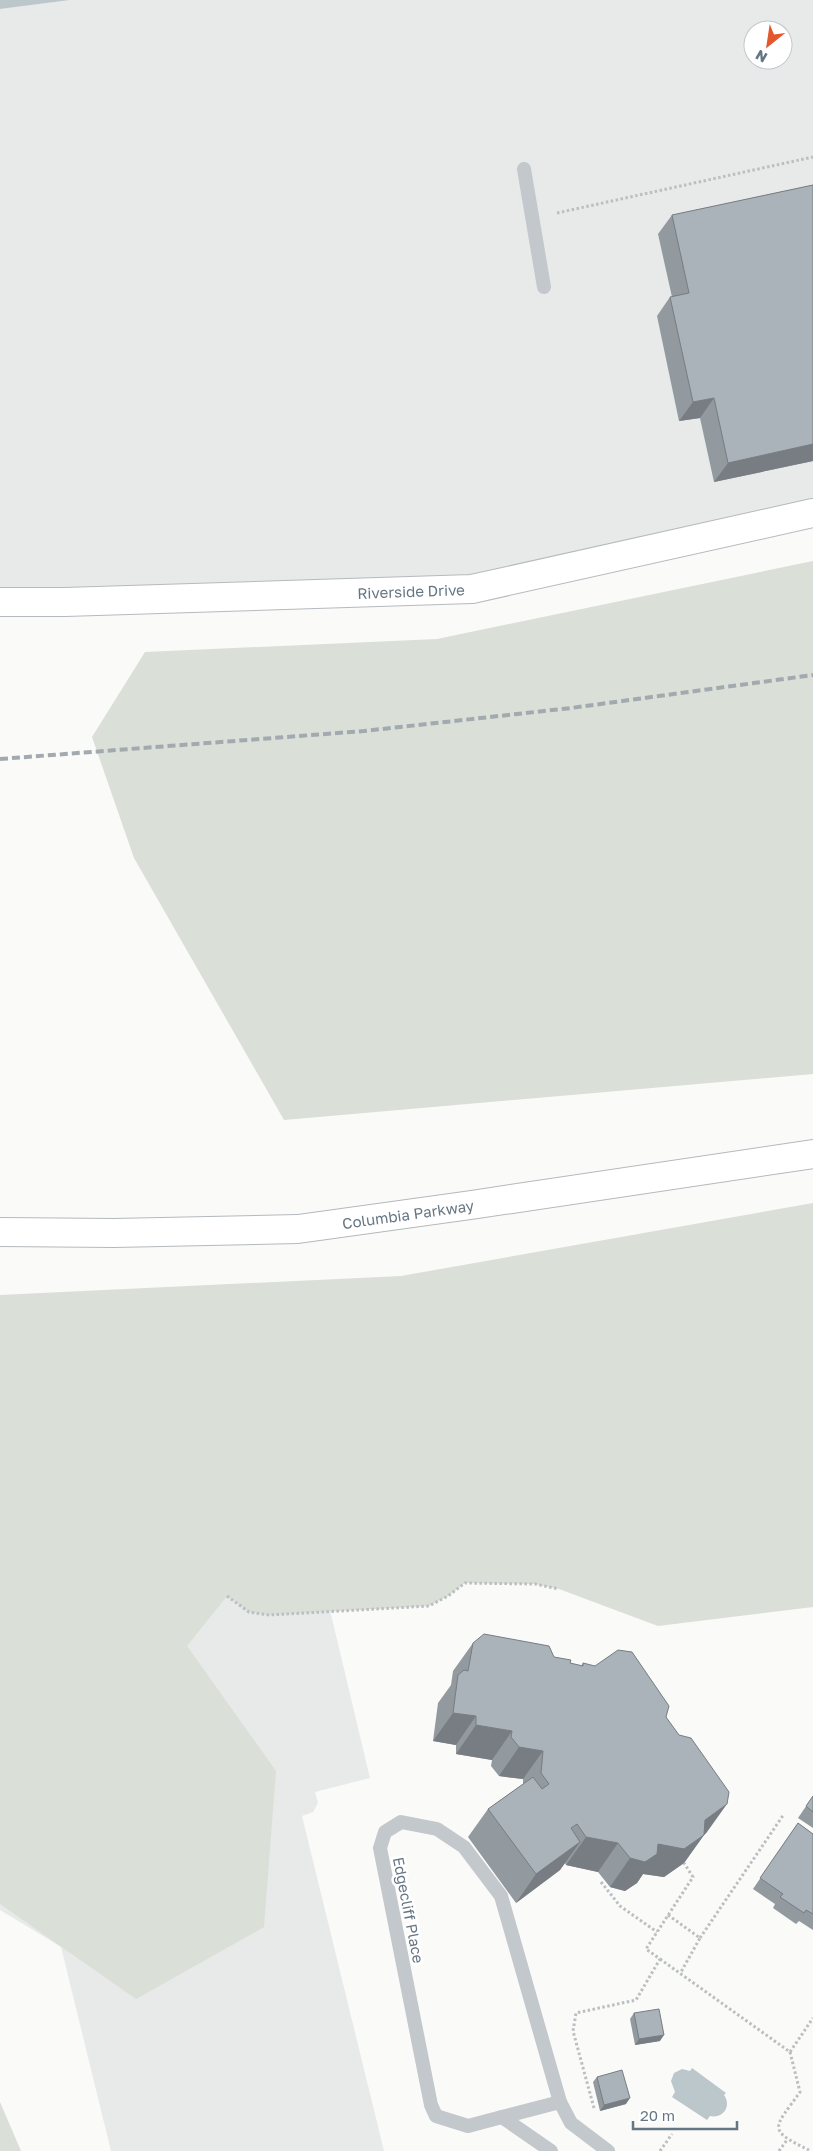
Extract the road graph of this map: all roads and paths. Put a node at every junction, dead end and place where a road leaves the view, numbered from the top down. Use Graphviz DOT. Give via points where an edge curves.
graph roads {
  1 [pos="813,157"];
  2 [pos="524,169"];
  3 [pos="532,218"];
  4 [pos="544,288"];
  5 [pos="813,513"];
  6 [pos="0,602"];
  7 [pos="813,1154"];
  8 [pos="0,1232"];
  9 [pos="559,1589"];
  10 [pos="227,1596"];
  11 [pos="784,1814"];
  12 [pos="684,1864"];
  13 [pos="601,1882"];
  14 [pos="668,1915"];
  15 [pos="657,1932"];
  16 [pos="700,1938"];
  17 [pos="660,1959"];
  18 [pos="681,1972"];
  19 [pos="813,2018"];
  20 [pos="790,2052"];
  21 [pos="560,2102"];
  22 [pos="595,2114"];
  23 [pos="502,2117"];
  24 [pos="672,2134"];
  25 [pos="787,2140"];
  26 [pos="809,2150"];
  27 [pos="551,2151"];
  28 [pos="608,2151"];
  29 [pos="660,2151"];
  30 [pos="779,2151"];
  1 -- 3 [label="path"];
  2 -- 3 [label="lane"];
  3 -- 4 [label="lane"];
  5 -- 6 [label="main road, Riverside Drive" via="472,589"];
  7 -- 8 [label="main road, Columbia Parkway" via="298,1229"];
  9 -- 10 [label="path" via="535,1584 465,1583 429,1606 269,1615 249,1612"];
  11 -- 16 [label="path"];
  12 -- 14 [label="path" via="693,1877"];
  13 -- 15 [label="path" via="620,1906"];
  14 -- 15 [label="path"];
  14 -- 16 [label="path"];
  15 -- 17 [label="path" via="646,1949"];
  16 -- 18 [label="path"];
  17 -- 18 [label="path"];
  17 -- 22 [label="path" via="636,2000 576,2013 573,2031"];
  18 -- 20 [label="path"];
  19 -- 20 [label="path"];
  20 -- 25 [label="path" via="800,2092 779,2122 778,2129"];
  21 -- 23 [label="lane, Edgecliff Place"];
  21 -- 23 [label="lane, Edgecliff Place" via="501,1896 464,1846 437,1829 401,1822 385,1832 380,1848 430,2104 436,2116 468,2126"];
  21 -- 28 [label="lane, Edgecliff Place" via="571,2123"];
  23 -- 27 [label="lane"];
  24 -- 29 [label="path"];
  25 -- 26 [label="path"];
  25 -- 30 [label="path"];
}
